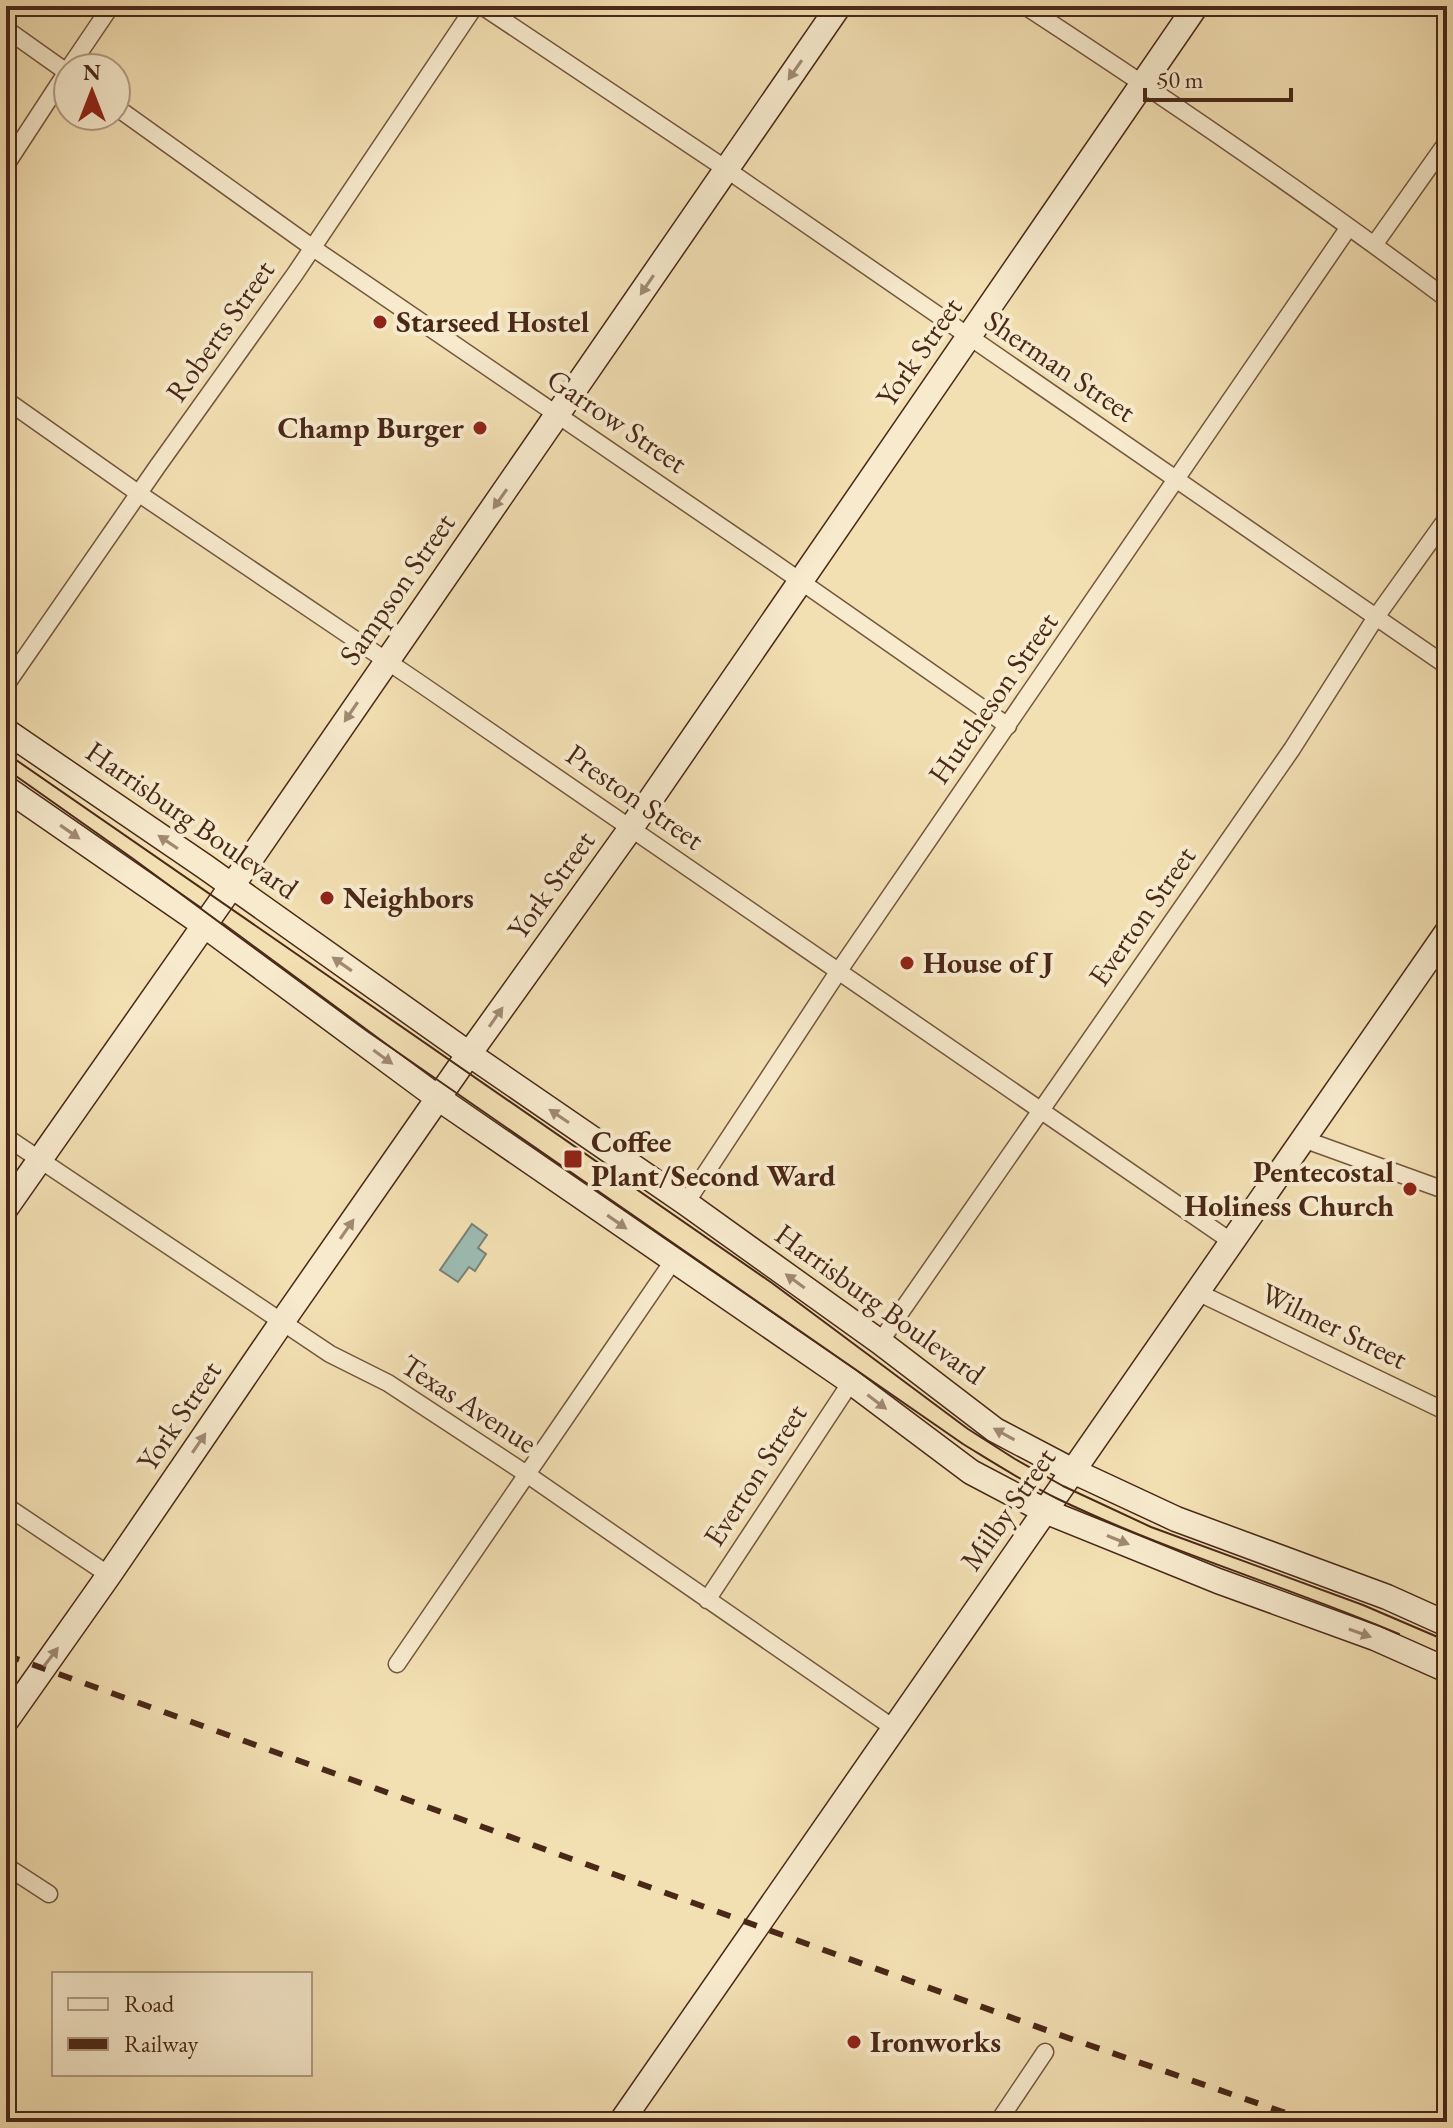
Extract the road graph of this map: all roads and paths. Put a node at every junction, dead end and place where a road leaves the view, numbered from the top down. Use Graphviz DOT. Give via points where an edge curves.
graph roads {
  1 [pos="111,6"];
  2 [pos="475,6"];
  3 [pos="482,6"];
  4 [pos="839,6"];
  5 [pos="1025,6"];
  6 [pos="1196,6"];
  7 [pos="6,29"];
  8 [pos="81,52"];
  9 [pos="52,60"];
  10 [pos="1142,82"];
  11 [pos="52,95"];
  12 [pos="132,118"];
  13 [pos="1447,142"];
  14 [pos="6,165"];
  15 [pos="726,169"];
  16 [pos="1349,227"];
  17 [pos="1374,245"];
  18 [pos="313,248"];
  19 [pos="1447,299"];
  20 [pos="968,337"];
  21 [pos="6,400"];
  22 [pos="558,415"];
  23 [pos="1177,480"];
  24 [pos="138,493"];
  25 [pos="1447,518"];
  26 [pos="800,581"];
  27 [pos="1376,617"];
  28 [pos="386,660"];
  29 [pos="1447,666"];
  30 [pos="6,685"];
  31 [pos="1008,726"];
  32 [pos="6,731"];
  33 [pos="6,788"];
  34 [pos="631,828"];
  35 [pos="232,886"];
  36 [pos="204,925"];
  37 [pos="1443,944"];
  38 [pos="838,972"];
  39 [pos="469,1054"];
  40 [pos="438,1098"];
  41 [pos="1041,1112"];
  42 [pos="6,1137"];
  43 [pos="1303,1139"];
  44 [pos="40,1160"];
  45 [pos="1447,1191"];
  46 [pos="686,1203"];
  47 [pos="6,1208"];
  48 [pos="1232,1242"];
  49 [pos="673,1261"];
  50 [pos="1197,1292"];
  51 [pos="282,1322"];
  52 [pos="880,1342"];
  53 [pos="851,1382"];
  54 [pos="1447,1412"];
  55 [pos="1073,1471"];
  56 [pos="528,1475"];
  57 [pos="6,1506"];
  58 [pos="1045,1511"];
  59 [pos="109,1575"];
  60 [pos="707,1600"];
  61 [pos="1447,1624"];
  62 [pos="397,1664"];
  63 [pos="1447,1670"];
  64 [pos="6,1721"];
  65 [pos="895,1729"];
  66 [pos="6,1866"];
  67 [pos="49,1894"];
  68 [pos="1045,2052"];
  69 [pos="621,2122"];
  70 [pos="998,2122"];
  1 -- 8 [label="street"];
  2 -- 18 [label="street, Roberts Street"];
  3 -- 15 [label="street, Sherman Street"];
  4 -- 15 [label="main road, Sampson Street, one-way"];
  5 -- 10 [label="street"];
  6 -- 10 [label="main road, York Street"];
  7 -- 9 [label="street"];
  10 -- 16 [label="street"];
  10 -- 20 [label="main road, York Street"];
  11 -- 14 [label="street"];
  12 -- 18 [label="street, Garrow Street"];
  13 -- 17 [label="street"];
  15 -- 20 [label="street, Sherman Street"];
  15 -- 22 [label="main road, Sampson Street, one-way"];
  16 -- 17 [label="street"];
  16 -- 23 [label="street, Hutcheson Street"];
  17 -- 19 [label="street"];
  18 -- 22 [label="street, Garrow Street"];
  18 -- 24 [label="street, Roberts Street"];
  20 -- 23 [label="street, Sherman Street"];
  20 -- 26 [label="main road, York Street"];
  21 -- 24 [label="street, Preston Street"];
  22 -- 26 [label="street, Garrow Street"];
  22 -- 28 [label="main road, Sampson Street, one-way"];
  23 -- 27 [label="street, Sherman Street"];
  23 -- 31 [label="street, Hutcheson Street"];
  24 -- 28 [label="street, Preston Street"];
  24 -- 30 [label="street, Roberts Street"];
  25 -- 27 [label="street, Everton Street"];
  26 -- 31 [label="street, Garrow Street"];
  26 -- 34 [label="main road, York Street"];
  27 -- 29 [label="street, Sherman Street"];
  27 -- 41 [label="street, Everton Street" via="1292,749"];
  28 -- 34 [label="street, Preston Street"];
  28 -- 35 [label="main road, Sampson Street, one-way"];
  31 -- 38 [label="street, Hutcheson Street"];
  35 -- 32 [label="main road, Harrisburg Boulevard, one-way"];
  33 -- 36 [label="main road, one-way"];
  34 -- 38 [label="street, Preston Street"];
  39 -- 34 [label="main road, York Street, one-way"];
  35 -- 36 [label="main road, Sampson Street"];
  39 -- 35 [label="main road, Harrisburg Boulevard, one-way"];
  36 -- 40 [label="main road, one-way"];
  36 -- 44 [label="main road, Sampson Street"];
  37 -- 43 [label="main road, Milby Street"];
  38 -- 41 [label="street, Preston Street"];
  38 -- 46 [label="street, Hutcheson Street"];
  39 -- 40 [label="main road, York Street"];
  46 -- 39 [label="main road, Harrisburg Boulevard, one-way"];
  40 -- 49 [label="main road, one-way"];
  51 -- 40 [label="main road, York Street, one-way"];
  41 -- 48 [label="street, Preston Street"];
  41 -- 52 [label="street, Everton Street"];
  42 -- 44 [label="street, Texas Avenue"];
  43 -- 45 [label="street"];
  43 -- 48 [label="main road, Milby Street"];
  44 -- 47 [label="main road, Sampson Street"];
  44 -- 51 [label="street, Texas Avenue"];
  52 -- 46 [label="main road, Harrisburg Boulevard, one-way"];
  48 -- 50 [label="main road, Milby Street"];
  49 -- 53 [label="main road"];
  49 -- 56 [label="street"];
  50 -- 54 [label="street, Wilmer Street"];
  50 -- 55 [label="main road, Milby Street"];
  51 -- 56 [label="street, Texas Avenue" via="388,1383"];
  59 -- 51 [label="main road, York Street, one-way"];
  55 -- 52 [label="main road, Harrisburg Boulevard, one-way" via="995,1430"];
  53 -- 58 [label="main road, one-way" via="971,1472"];
  53 -- 60 [label="street, Everton Street"];
  55 -- 58 [label="main road, Milby Street"];
  55 -- 61 [label="main road, Harrisburg Boulevard" via="1176,1519"];
  56 -- 60 [label="street, Texas Avenue"];
  56 -- 62 [label="street"];
  57 -- 59 [label="street"];
  58 -- 63 [label="main road, one-way"];
  58 -- 65 [label="main road, Milby Street"];
  64 -- 59 [label="main road, York Street, one-way"];
  60 -- 65 [label="street, Texas Avenue"];
  65 -- 69 [label="main road, Milby Street"];
  66 -- 67 [label="street"];
  68 -- 70 [label="street"];
}
